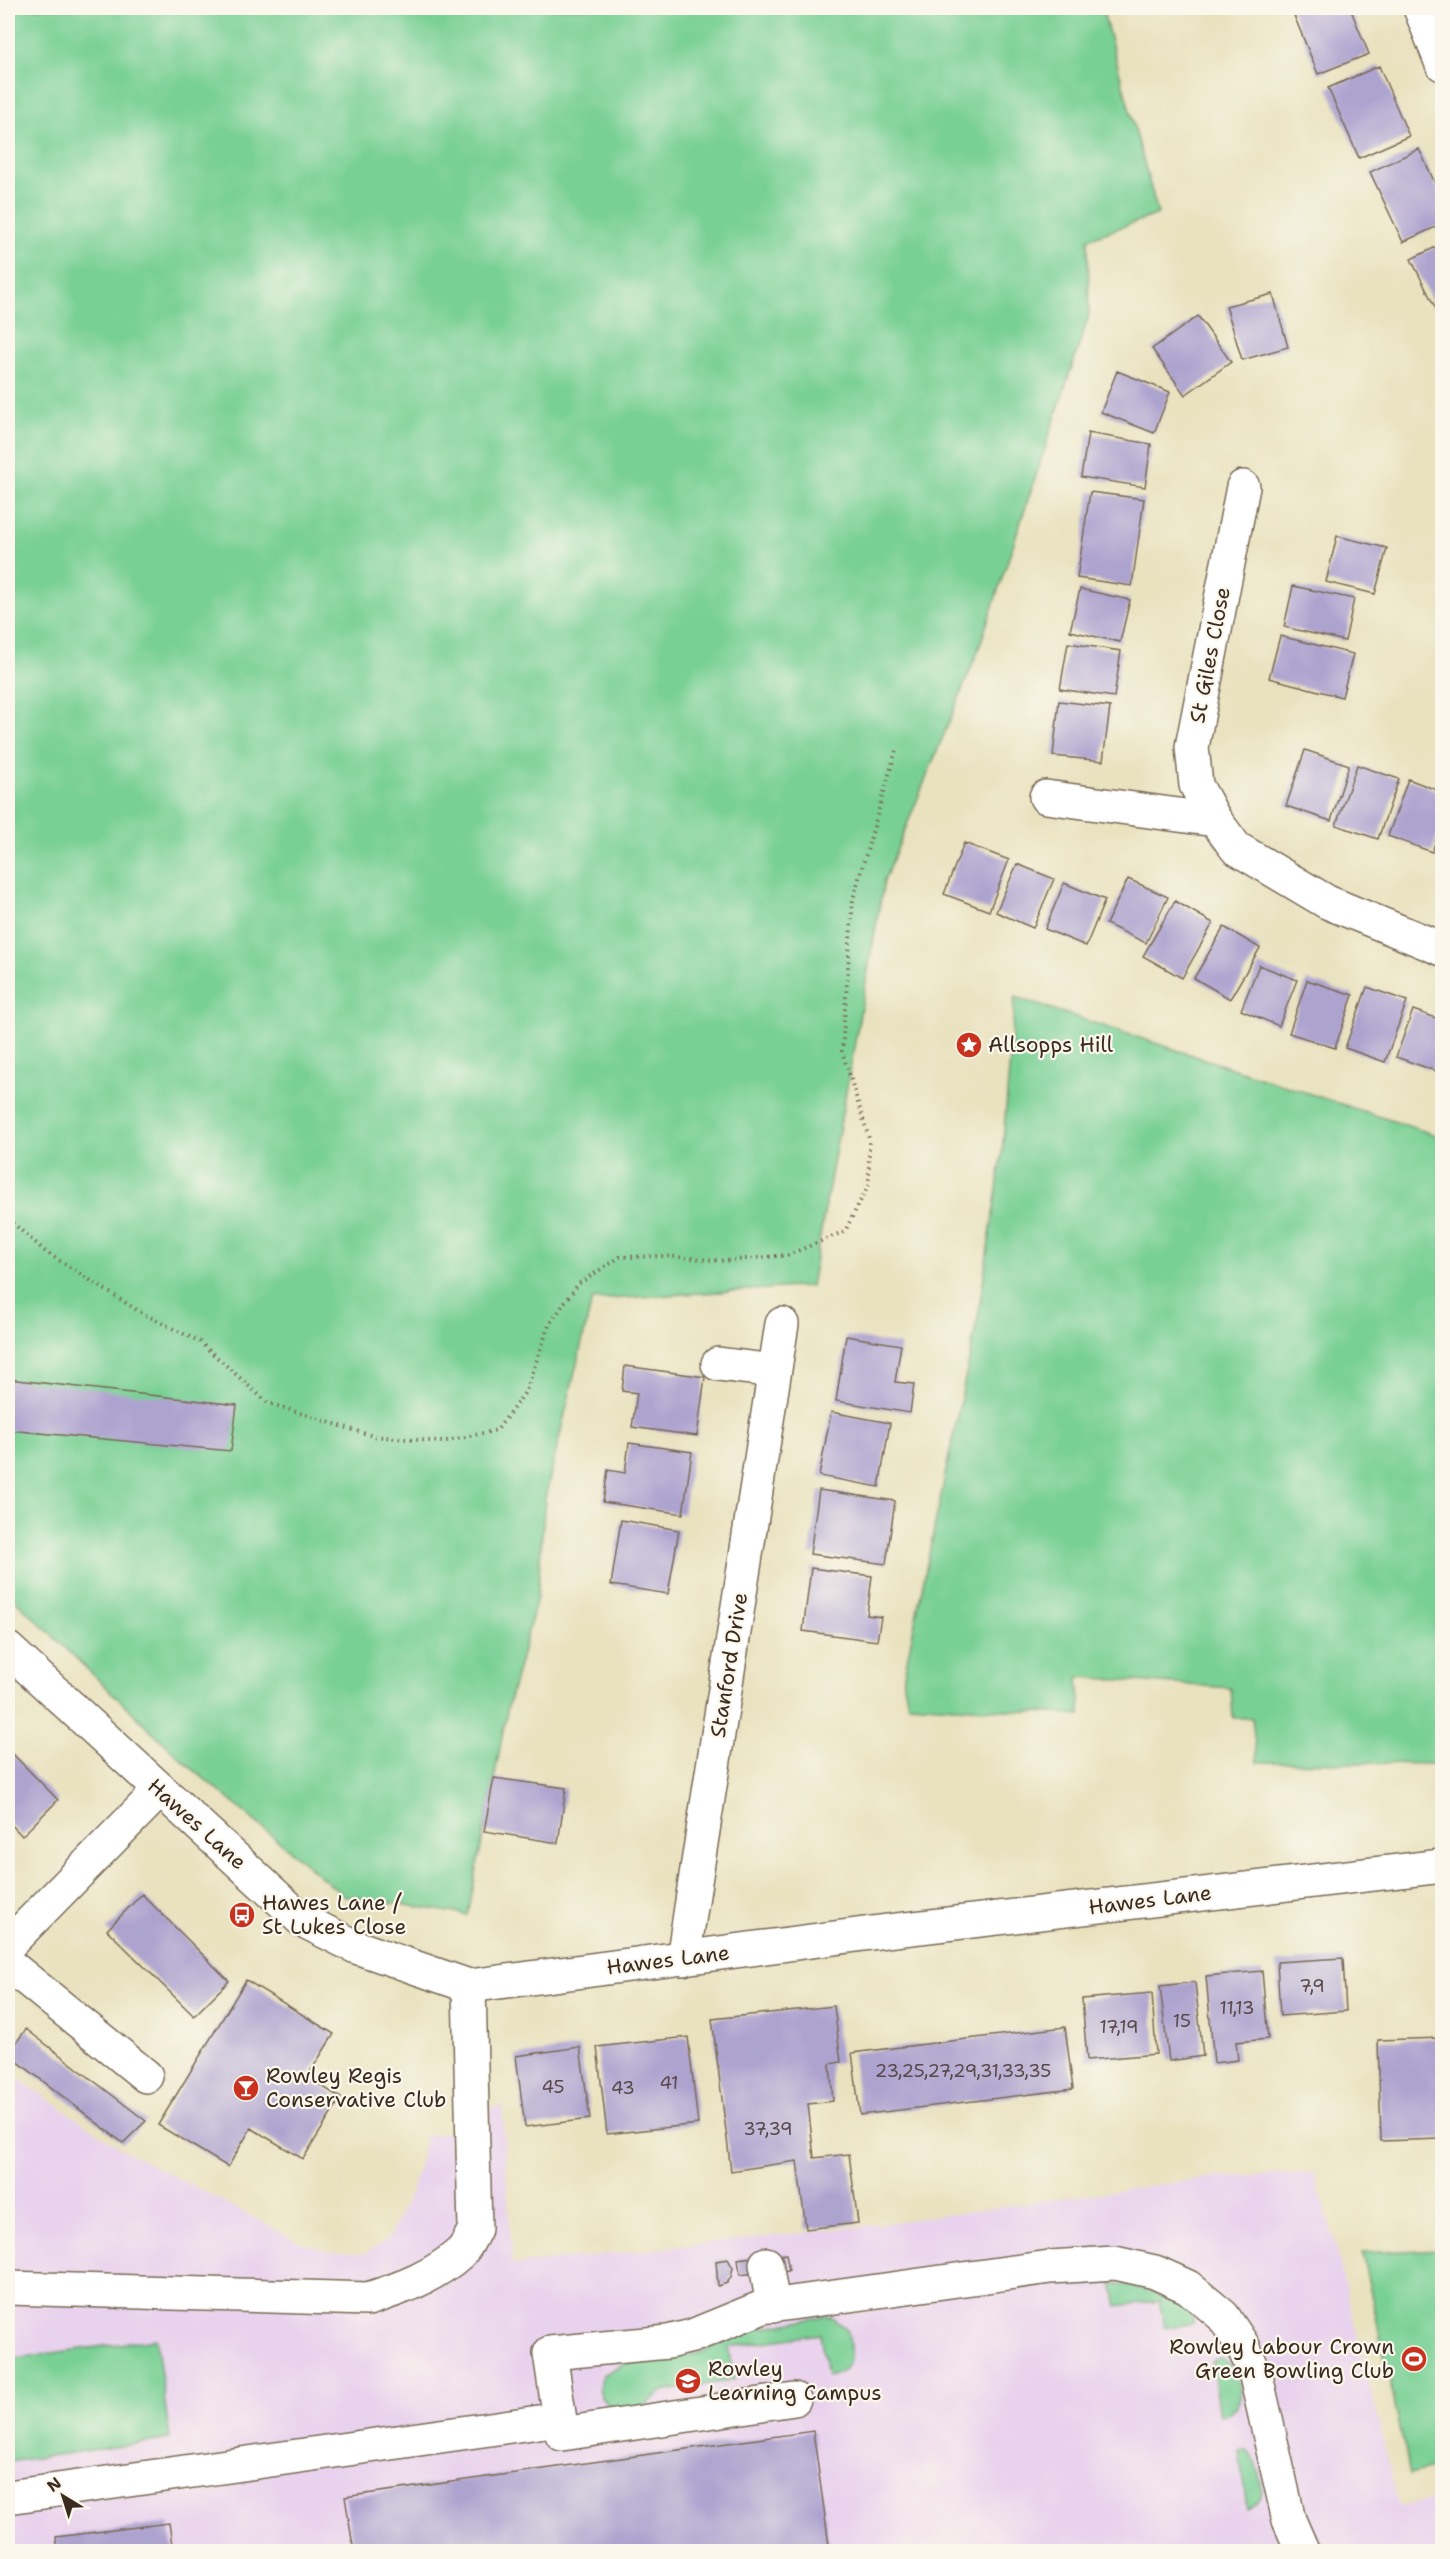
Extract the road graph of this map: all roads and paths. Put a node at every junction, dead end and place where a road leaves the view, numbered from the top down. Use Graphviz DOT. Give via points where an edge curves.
graph roads {
  1 [pos="1420,8"];
  2 [pos="1443,64"];
  3 [pos="1243,487"];
  4 [pos="896,750"];
  5 [pos="1046,798"];
  6 [pos="1215,820"];
  7 [pos="1443,949"];
  8 [pos="8,1219"];
  9 [pos="782,1323"];
  10 [pos="718,1364"];
  11 [pos="774,1371"];
  12 [pos="8,1649"];
  13 [pos="160,1790"];
  14 [pos="1443,1866"];
  15 [pos="8,1945"];
  16 [pos="683,1959"];
  17 [pos="8,1964"];
  18 [pos="470,1986"];
  19 [pos="146,2076"];
  20 [pos="765,2264"];
  21 [pos="8,2288"];
  22 [pos="773,2306"];
  23 [pos="794,2399"];
  24 [pos="560,2419"];
  25 [pos="8,2498"];
  26 [pos="1303,2552"];
  1 -- 2 [label="street"];
  3 -- 6 [label="street, St Giles Close" via="1192,747 1196,785"];
  4 -- 8 [label="path" via="853,899 842,1051 869,1138 869,1184 844,1231 788,1255 725,1261 620,1257 578,1284 549,1325 526,1391 497,1430 442,1442 373,1436 268,1402 200,1342 140,1312 64,1264"];
  5 -- 6 [label="street"];
  6 -- 7 [label="street, St Giles Close" via="1236,848 1327,902"];
  9 -- 11 [label="street, Stanford Drive"];
  10 -- 11 [label="street"];
  11 -- 16 [label="street, Stanford Drive"];
  12 -- 13 [label="street, Hawes Lane"];
  13 -- 15 [label="street"];
  13 -- 18 [label="street, Hawes Lane" via="302,1920 356,1947"];
  14 -- 16 [label="street, Hawes Lane" via="899,1929"];
  16 -- 18 [label="street, Hawes Lane"];
  17 -- 19 [label="street"];
  18 -- 21 [label="street" via="475,2229 462,2252 403,2288 368,2299"];
  20 -- 22 [label="street"];
  22 -- 24 [label="street" via="668,2342 549,2353"];
  22 -- 26 [label="street" via="1050,2267 1115,2263 1155,2272 1188,2287 1223,2316 1243,2346 1256,2376 1289,2520"];
  23 -- 24 [label="street" via="562,2434"];
  24 -- 25 [label="street"];
}
